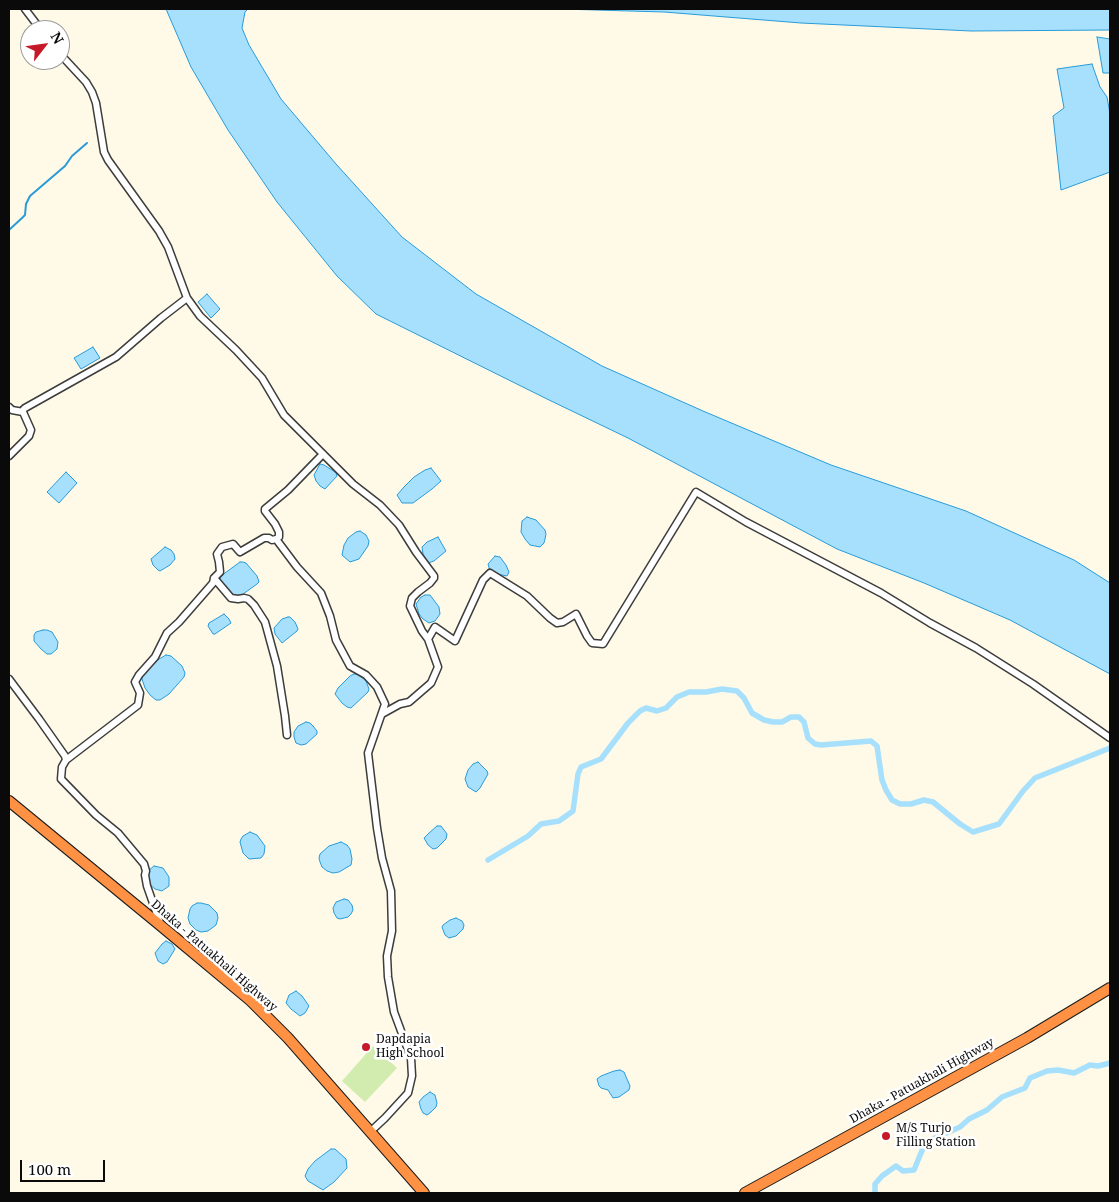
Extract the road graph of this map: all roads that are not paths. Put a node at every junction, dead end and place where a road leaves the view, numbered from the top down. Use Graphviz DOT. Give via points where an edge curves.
graph roads {
  1 [pos="24,9"];
  2 [pos="33,20"];
  3 [pos="70,65"];
  4 [pos="187,298"];
  5 [pos="9,407"];
  6 [pos="23,412"];
  7 [pos="323,454"];
  8 [pos="9,456"];
  9 [pos="276,540"];
  10 [pos="214,578"];
  11 [pos="428,639"];
  12 [pos="9,679"];
  13 [pos="382,714"];
  14 [pos="287,735"];
  15 [pos="1110,737"];
  16 [pos="66,760"];
  17 [pos="9,801"];
  18 [pos="160,925"];
  19 [pos="1110,982"];
  20 [pos="1110,988"];
  21 [pos="1110,992"];
  22 [pos="1095,998"];
  23 [pos="370,1132"];
  24 [pos="424,1193"];
  25 [pos="745,1193"];
  1 -- 2 [label="street"];
  3 -- 4 [label="street" via="92,92 108,160 159,231"];
  4 -- 6 [label="street" via="116,357"];
  4 -- 7 [label="street" via="200,316 262,378 284,414"];
  5 -- 6 [label="street"];
  6 -- 8 [label="street" via="31,430"];
  7 -- 9 [label="street" via="265,509 279,532"];
  7 -- 11 [label="street" via="399,525 434,576 412,598 410,606"];
  9 -- 10 [label="street" via="264,538 240,552 233,544 222,547 217,554 220,572"];
  9 -- 13 [label="street" via="321,593 336,640 350,666 366,675 377,687 385,704"];
  10 -- 14 [label="street" via="231,598 248,599 265,622"];
  10 -- 16 [label="street" via="167,633 139,675 135,682 140,693 138,705"];
  11 -- 13 [label="street" via="438,667 430,683 409,702"];
  11 -- 15 [label="street" via="435,627 455,641 483,580 490,574 527,596 557,623 576,614 592,643 603,644 696,492 976,648"];
  12 -- 16 [label="street"];
  13 -- 23 [label="street" via="368,754 382,858 391,891 388,977 394,1012 411,1058 412,1076 408,1093"];
  16 -- 18 [label="street" via="61,779 118,833 144,864 147,886"];
  17 -- 18 [label="highway, Dhaka - Patuakhali Highway"];
  18 -- 23 [label="highway, Dhaka - Patuakhali Highway" via="251,1001 288,1038"];
  19 -- 22 [label="street"];
  20 -- 22 [label="highway, Dhaka - Patuakhali Highway"];
  21 -- 22 [label="street"];
  22 -- 25 [label="highway, Dhaka - Patuakhali Highway"];
  23 -- 24 [label="highway, Dhaka - Patuakhali Highway"];
}
